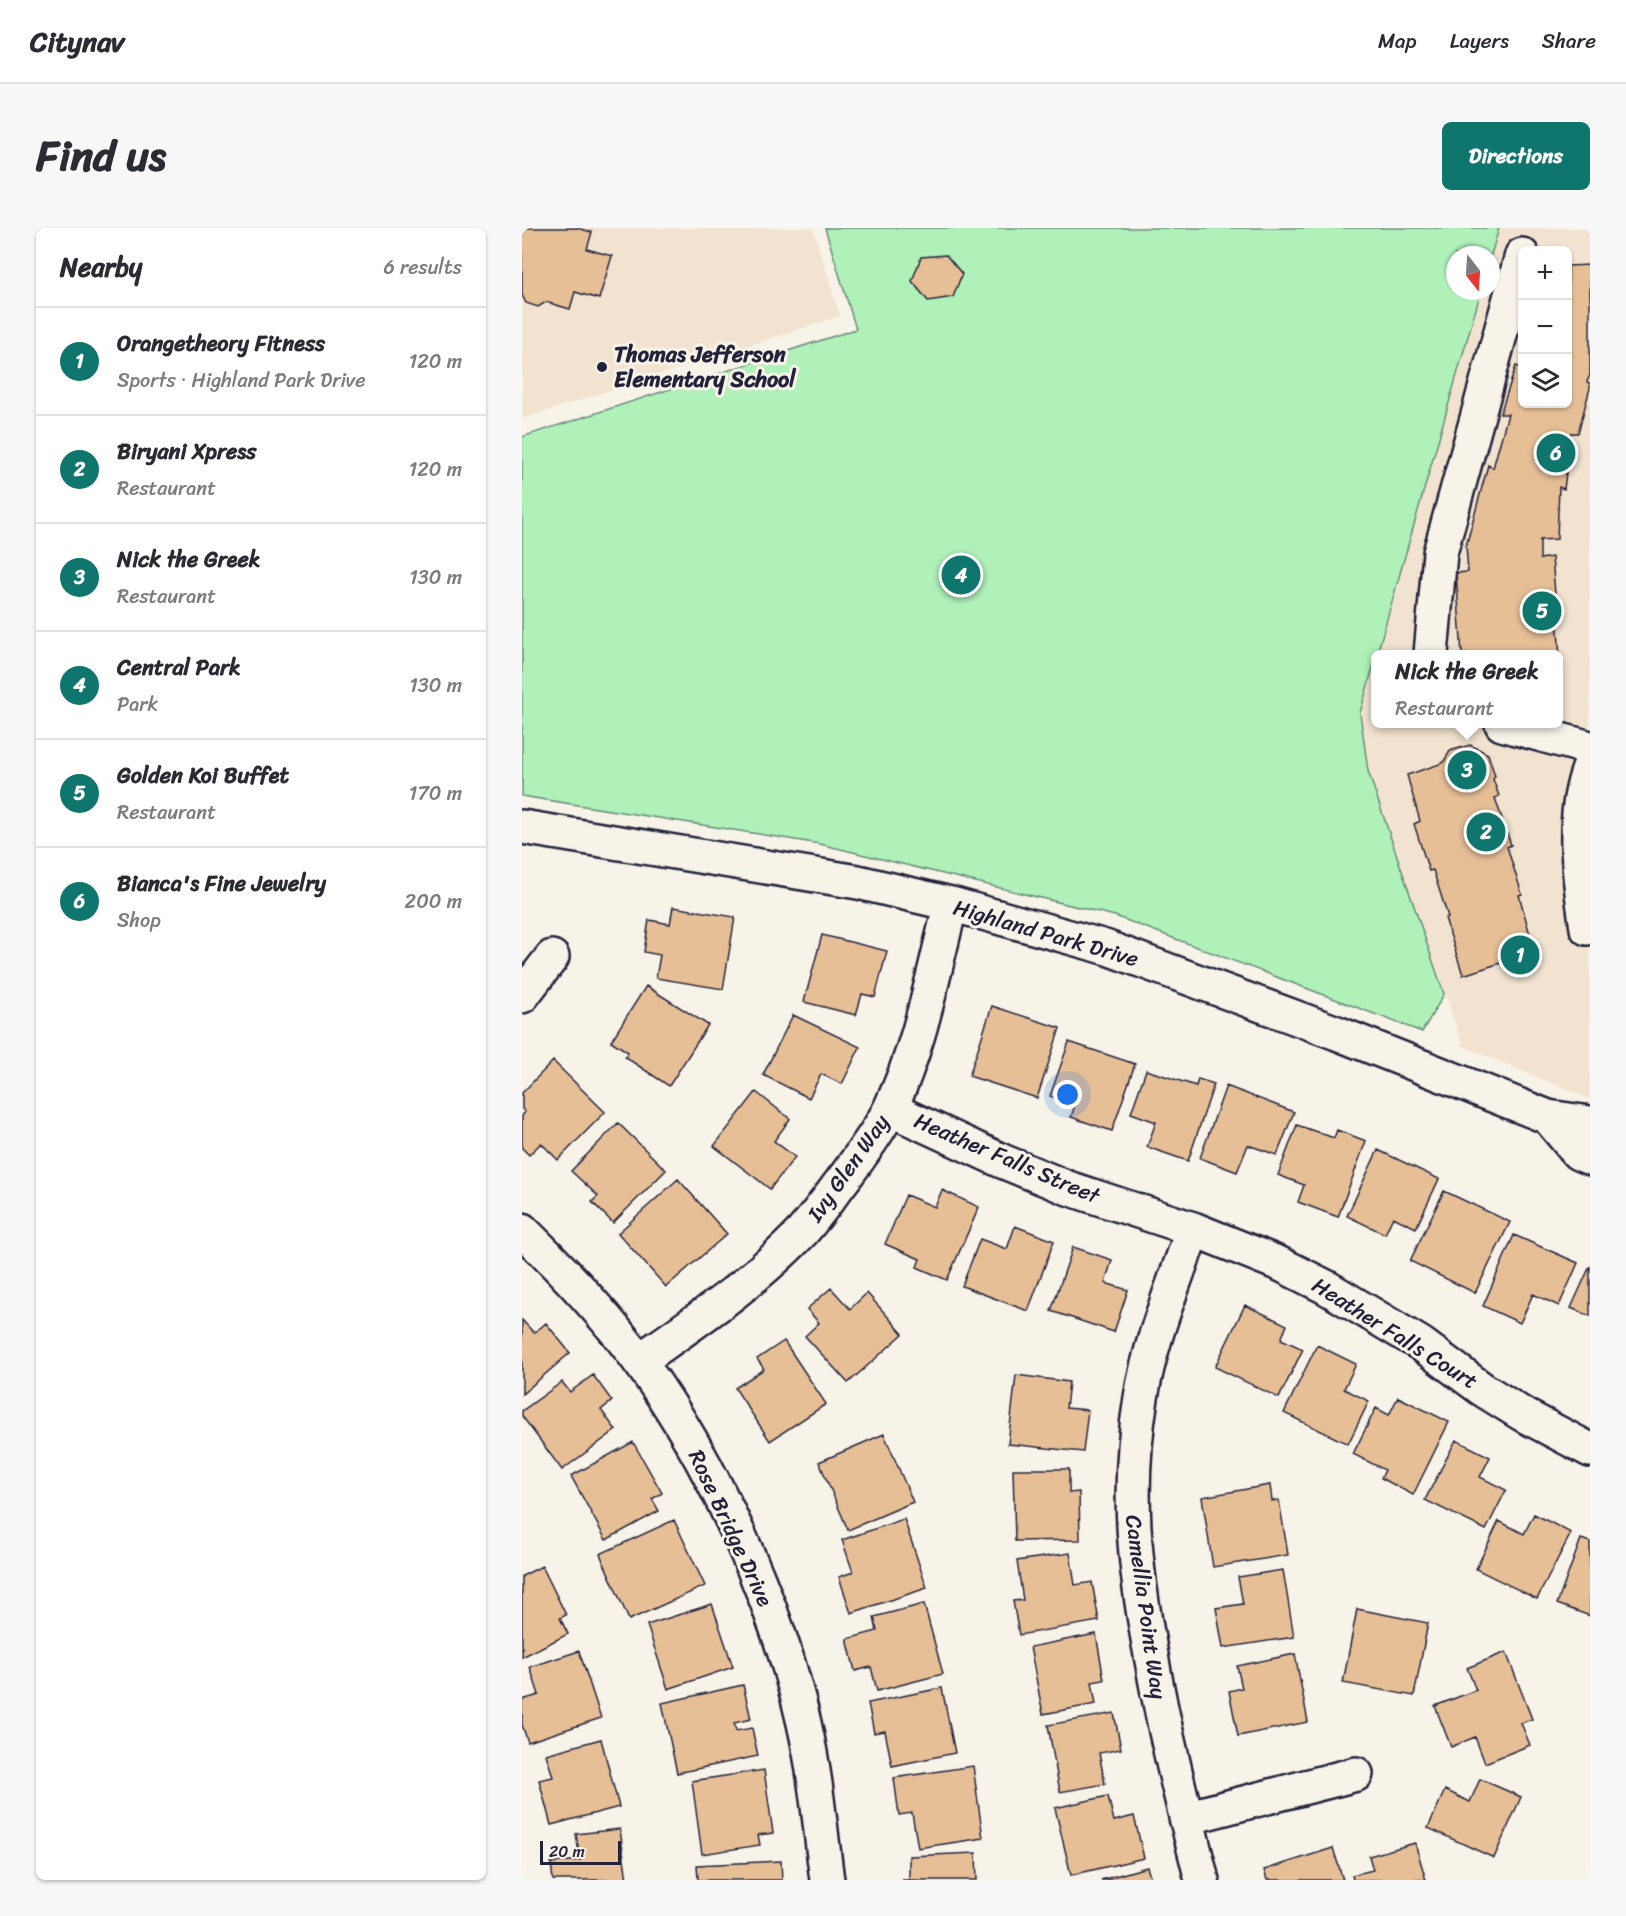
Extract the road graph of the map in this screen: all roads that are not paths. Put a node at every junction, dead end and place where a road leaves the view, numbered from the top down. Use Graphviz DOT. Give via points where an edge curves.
graph roads {
  1 [pos="1530,228"];
  2 [pos="1525,246"];
  3 [pos="1518,270"];
  4 [pos="1431,650"];
  5 [pos="1520,728"];
  6 [pos="1590,748"];
  7 [pos="1590,766"];
  8 [pos="522,826"];
  9 [pos="951,904"];
  10 [pos="1587,928"];
  11 [pos="552,957"];
  12 [pos="522,996"];
  13 [pos="890,1109"];
  14 [pos="1548,1117"];
  15 [pos="1590,1123"];
  16 [pos="1590,1158"];
  17 [pos="522,1230"];
  18 [pos="1193,1230"];
  19 [pos="639,1361"];
  20 [pos="1590,1450"];
  21 [pos="1356,1774"];
  22 [pos="1186,1818"];
  23 [pos="827,1880"];
  24 [pos="1202,1880"];
  1 -- 2 [label="street"];
  3 -- 4 [label="street" via="1440,553"];
  5 -- 6 [label="street"];
  7 -- 10 [label="street" via="1582,787 1579,815 1580,885"];
  8 -- 9 [label="street, Highland Park Drive" via="858,882"];
  9 -- 13 [label="street, Ivy Glen Way" via="919,1030"];
  9 -- 14 [label="street, Highland Park Drive" via="1105,947"];
  11 -- 12 [label="street"];
  13 -- 18 [label="street, Heather Falls Street" via="1068,1188"];
  13 -- 19 [label="street, Ivy Glen Way" via="876,1134 803,1231 726,1298"];
  14 -- 15 [label="street, Highland Park Drive"];
  14 -- 16 [label="street, Highland Park Drive" via="1578,1153"];
  17 -- 19 [label="street, Rose Bridge Drive" via="583,1292"];
  18 -- 20 [label="street, Heather Falls Court" via="1280,1264 1326,1287 1421,1344 1522,1414"];
  18 -- 22 [label="street, Camellia Point Way" via="1149,1358 1132,1476 1135,1558 1143,1615"];
  19 -- 23 [label="street, Rose Bridge Drive" via="669,1403 704,1465 772,1616 804,1722"];
  21 -- 22 [label="street"];
  22 -- 24 [label="street, Camellia Point Way"];
}
